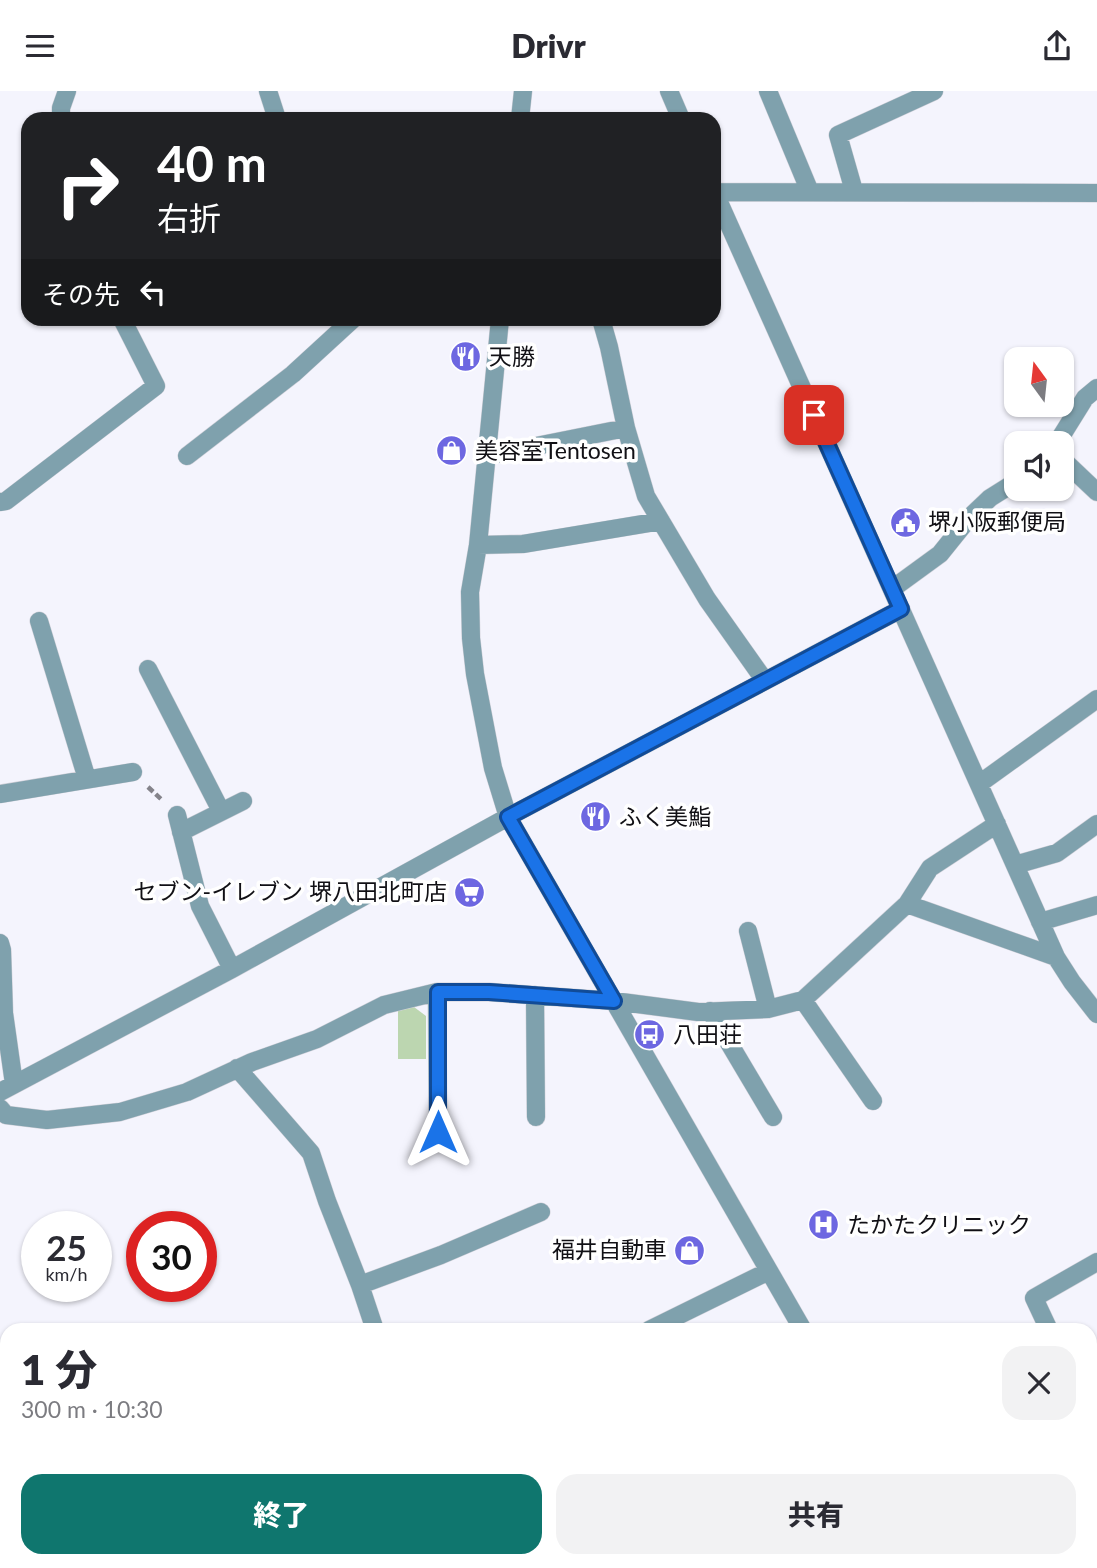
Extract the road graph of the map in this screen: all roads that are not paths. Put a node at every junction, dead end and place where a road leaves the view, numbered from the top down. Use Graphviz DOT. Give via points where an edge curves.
graph roads {
  1 [pos="67,91"];
  2 [pos="268,91"];
  3 [pos="523,91"];
  4 [pos="668,91"];
  5 [pos="768,91"];
  6 [pos="934,91"];
  7 [pos="61,112"];
  8 [pos="276,112"];
  9 [pos="521,112"];
  10 [pos="678,112"];
  11 [pos="855,191"];
  12 [pos="721,192"];
  13 [pos="810,192"];
  14 [pos="1097,193"];
  15 [pos="721,208"];
  16 [pos="126,326"];
  17 [pos="345,326"];
  18 [pos="499,326"];
  19 [pos="603,326"];
  20 [pos="1097,388"];
  21 [pos="626,428"];
  22 [pos="1064,431"];
  23 [pos="187,456"];
  24 [pos="486,456"];
  25 [pos="1074,470"];
  26 [pos="1004,489"];
  27 [pos="1097,492"];
  28 [pos="0,502"];
  29 [pos="661,521"];
  30 [pos="478,545"];
  31 [pos="892,589"];
  32 [pos="901,609"];
  33 [pos="39,621"];
  34 [pos="148,669"];
  35 [pos="765,681"];
  36 [pos="1097,699"];
  37 [pos="133,772"];
  38 [pos="87,779"];
  39 [pos="979,784"];
  40 [pos="0,794"];
  41 [pos="243,801"];
  42 [pos="221,811"];
  43 [pos="177,815"];
  44 [pos="508,817"];
  45 [pos="997,824"];
  46 [pos="1097,824"];
  47 [pos="181,832"];
  48 [pos="1015,865"];
  49 [pos="907,904"];
  50 [pos="1097,905"];
  51 [pos="1040,922"];
  52 [pos="748,930"];
  53 [pos="0,943"];
  54 [pos="1056,957"];
  55 [pos="232,969"];
  56 [pos="438,992"];
  57 [pos="535,995"];
  58 [pos="803,1000"];
  59 [pos="614,1001"];
  60 [pos="768,1009"];
  61 [pos="710,1011"];
  62 [pos="1097,1014"];
  63 [pos="237,1069"];
  64 [pos="7,1088"];
  65 [pos="873,1101"];
  66 [pos="0,1108"];
  67 [pos="536,1117"];
  68 [pos="773,1117"];
  69 [pos="438,1132"];
  70 [pos="541,1212"];
  71 [pos="1097,1262"];
  72 [pos="769,1271"];
  73 [pos="360,1285"];
  74 [pos="373,1323"];
  75 [pos="663,1323"];
  76 [pos="799,1323"];
  77 [pos="1046,1323"];
  1 -- 7 [label="street"];
  2 -- 8 [label="street"];
  3 -- 9 [label="street"];
  4 -- 10 [label="street"];
  5 -- 13 [label="street"];
  6 -- 11 [label="street" via="838,135"];
  11 -- 13 [label="street"];
  11 -- 14 [label="street"];
  12 -- 13 [label="street"];
  15 -- 31 [label="street"];
  16 -- 28 [label="street" via="156,386 6,502"];
  17 -- 23 [label="street"];
  18 -- 24 [label="street"];
  19 -- 21 [label="street"];
  20 -- 22 [label="street" via="1084,398"];
  21 -- 24 [label="street"];
  21 -- 29 [label="street" via="646,496"];
  24 -- 30 [label="street"];
  25 -- 27 [label="street"];
  26 -- 31 [label="street" via="969,518 940,554"];
  29 -- 30 [label="street" via="523,544"];
  29 -- 35 [label="street"];
  30 -- 44 [label="street" via="470,591 471,638 493,768"];
  31 -- 32 [label="street"];
  32 -- 35 [label="street"];
  32 -- 39 [label="street"];
  33 -- 38 [label="street"];
  34 -- 42 [label="street"];
  35 -- 44 [label="street"];
  36 -- 39 [label="street"];
  37 -- 38 [label="street"];
  38 -- 40 [label="street"];
  39 -- 45 [label="street"];
  41 -- 42 [label="street"];
  42 -- 47 [label="street"];
  43 -- 47 [label="street"];
  44 -- 55 [label="street"];
  44 -- 59 [label="street"];
  45 -- 48 [label="street"];
  45 -- 49 [label="street" via="930,868"];
  46 -- 48 [label="street" via="1057,853"];
  47 -- 55 [label="street" via="200,907"];
  48 -- 51 [label="street"];
  49 -- 54 [label="street"];
  49 -- 58 [label="street"];
  50 -- 51 [label="street"];
  51 -- 54 [label="street"];
  52 -- 60 [label="street"];
  53 -- 64 [label="street"];
  54 -- 62 [label="street"];
  55 -- 64 [label="street"];
  56 -- 57 [label="street"];
  56 -- 63 [label="street" via="384,1005 317,1038"];
  56 -- 69 [label="street"];
  57 -- 59 [label="street"];
  57 -- 67 [label="street"];
  58 -- 60 [label="street"];
  58 -- 65 [label="street"];
  59 -- 61 [label="street"];
  59 -- 72 [label="street"];
  60 -- 61 [label="street"];
  61 -- 68 [label="street"];
  63 -- 66 [label="street" via="187,1092 120,1112 47,1120 6,1115"];
  63 -- 73 [label="street" via="311,1153"];
  70 -- 73 [label="street"];
  71 -- 77 [label="street" via="1034,1298"];
  72 -- 75 [label="street"];
  72 -- 76 [label="street"];
  73 -- 74 [label="street"];
}
